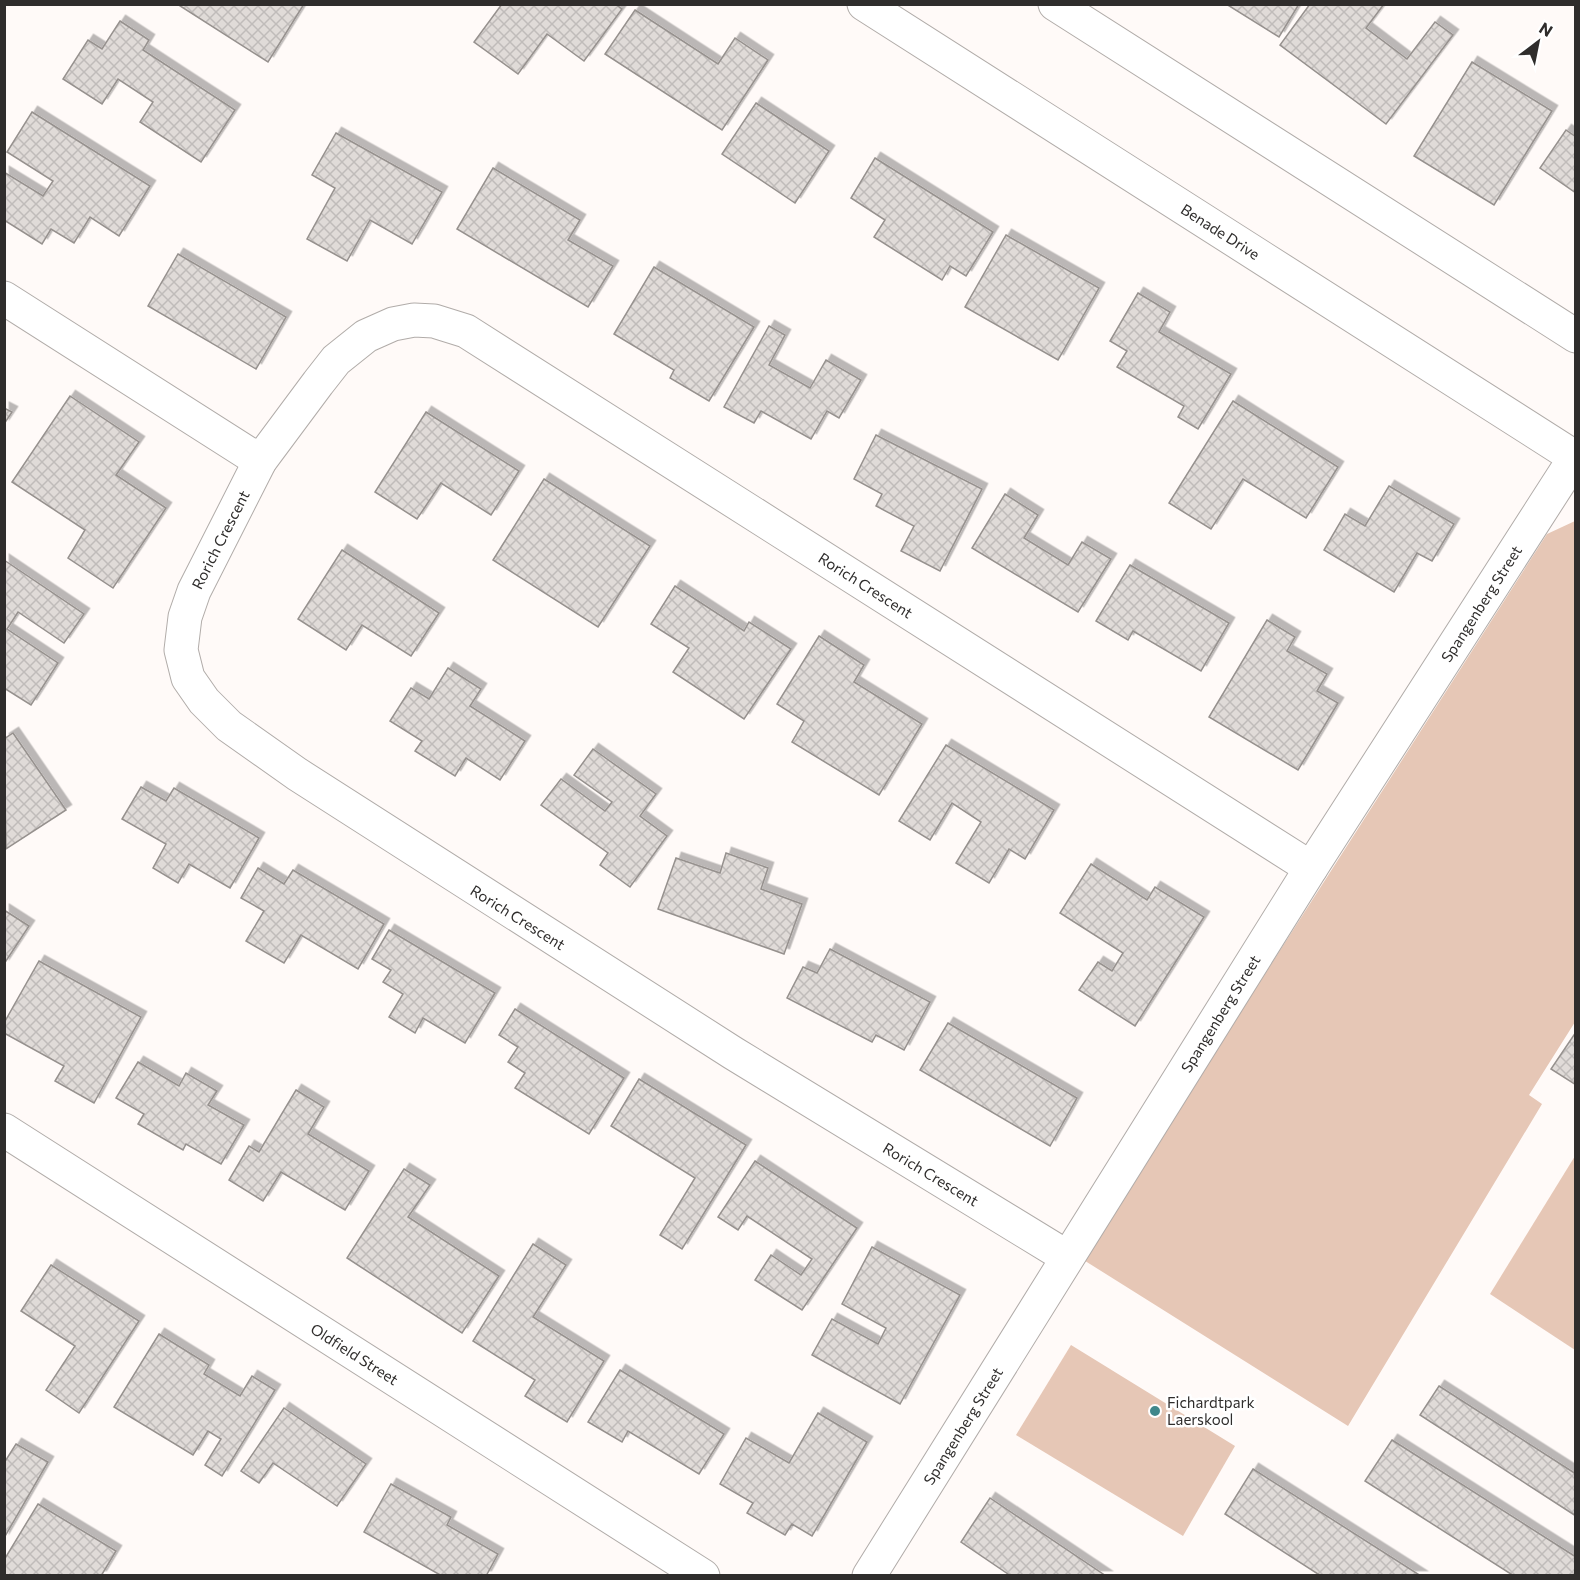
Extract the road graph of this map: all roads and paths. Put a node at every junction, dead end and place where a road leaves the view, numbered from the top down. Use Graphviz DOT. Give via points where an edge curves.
graph roads {
  1 [pos="864,4"];
  2 [pos="1055,4"];
  3 [pos="4,298"];
  4 [pos="1575,336"];
  5 [pos="1575,457"];
  6 [pos="260,461"];
  7 [pos="1311,868"];
  8 [pos="4,1130"];
  9 [pos="1066,1257"];
  10 [pos="703,1575"];
  11 [pos="868,1575"];
  1 -- 5 [label="street, Benade Drive"];
  2 -- 4 [label="street"];
  3 -- 6 [label="street"];
  5 -- 7 [label="street, Spangenberg Street"];
  6 -- 7 [label="street, Rorich Crescent" via="336,360 366,336 414,320 434,321 466,331"];
  6 -- 9 [label="street, Rorich Crescent" via="194,591 185,617 181,650 188,678 229,726 447,872"];
  7 -- 9 [label="street, Spangenberg Street"];
  8 -- 10 [label="street, Oldfield Street"];
  9 -- 11 [label="street, Spangenberg Street"];
}
